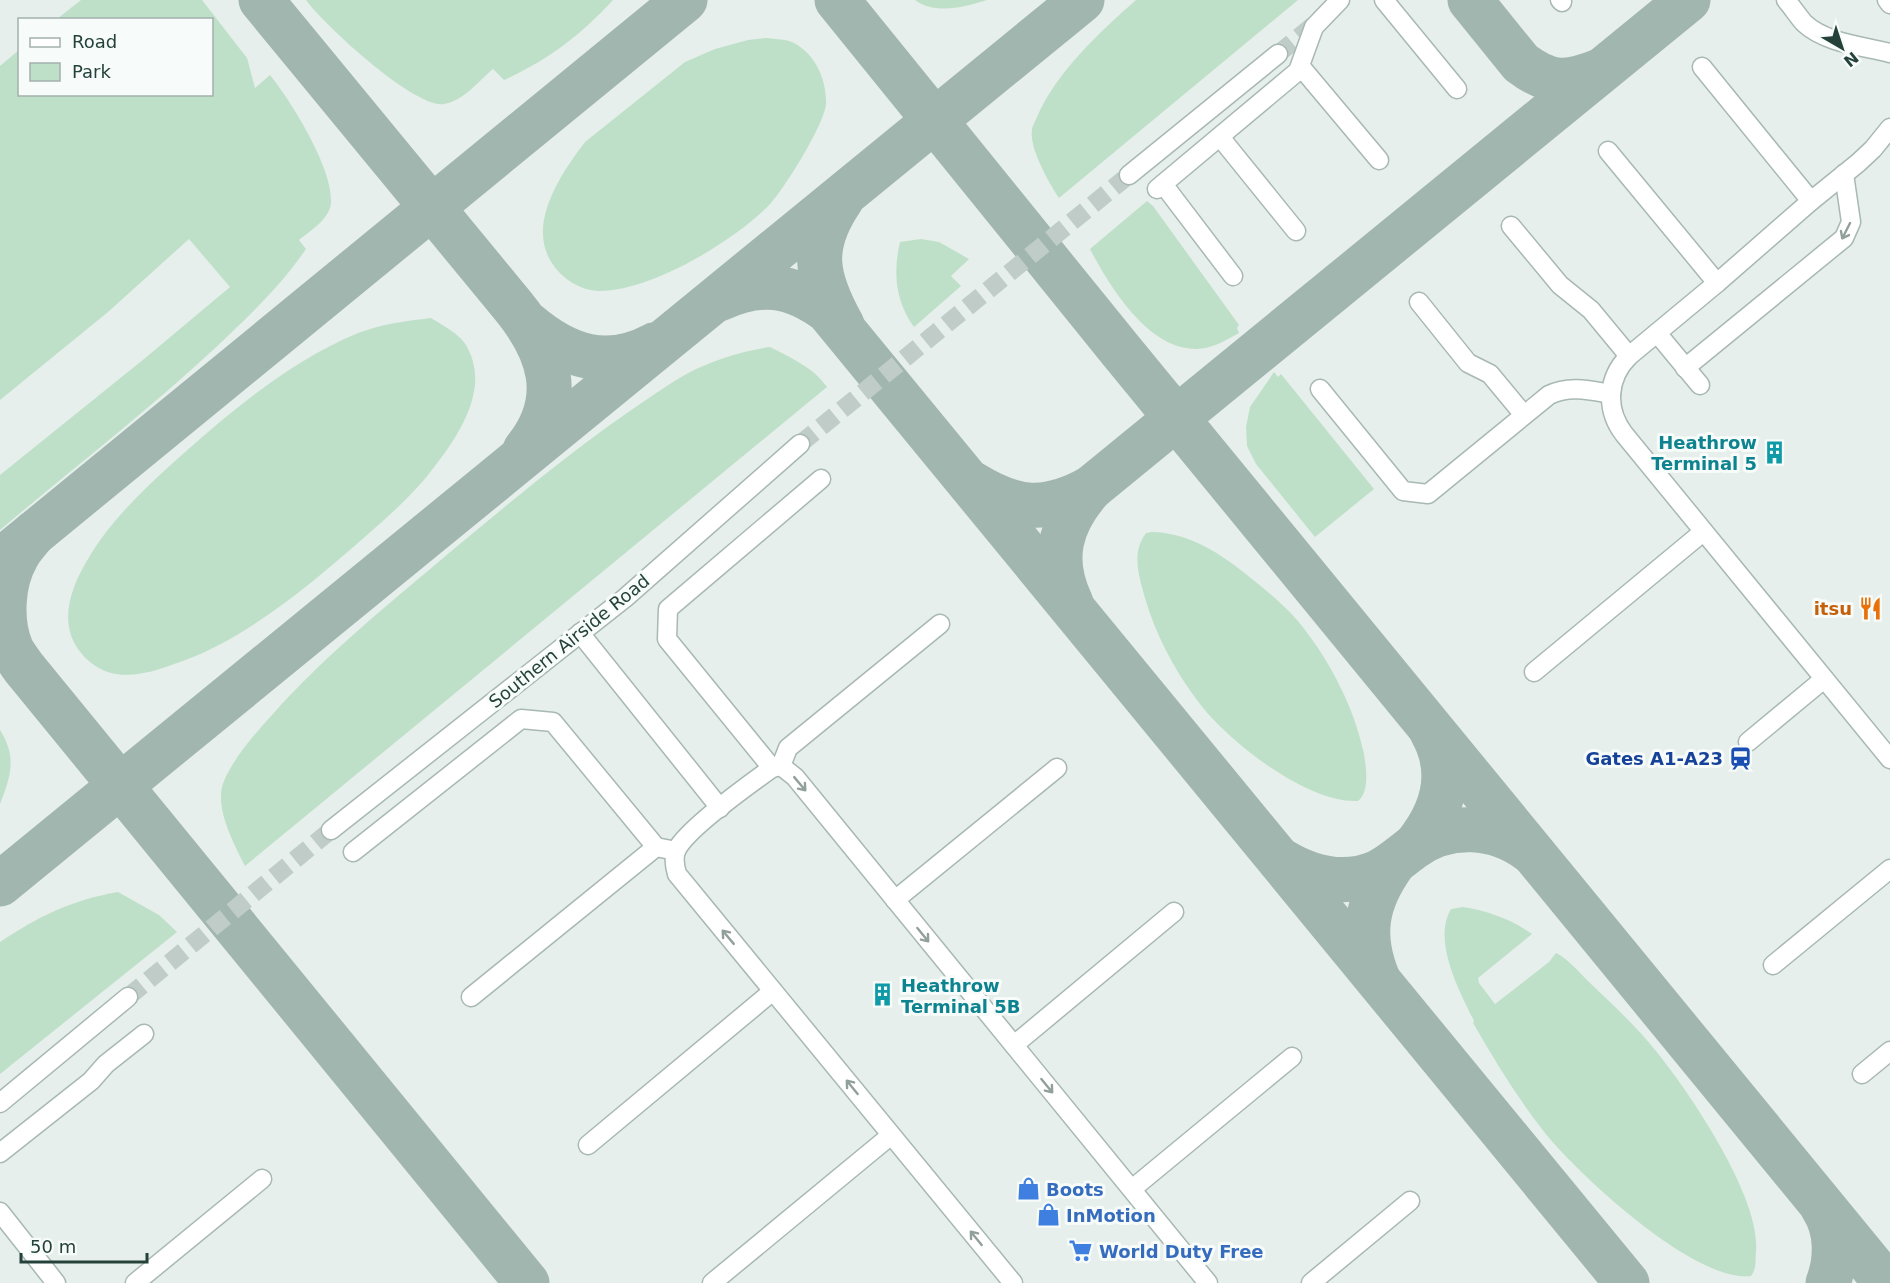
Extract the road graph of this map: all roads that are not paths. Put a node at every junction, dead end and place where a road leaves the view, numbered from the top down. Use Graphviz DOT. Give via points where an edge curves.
graph roads {
  1 [pos="1340,0"];
  2 [pos="1384,0"];
  3 [pos="1887,0"];
  4 [pos="1791,2"];
  5 [pos="1890,4"];
  6 [pos="1890,53"];
  7 [pos="1278,54"];
  8 [pos="1301,67"];
  9 [pos="1702,67"];
  10 [pos="1457,89"];
  11 [pos="1890,128"];
  12 [pos="1220,137"];
  13 [pos="1608,151"];
  14 [pos="1379,160"];
  15 [pos="1844,174"];
  16 [pos="1129,175"];
  17 [pos="1811,201"];
  18 [pos="1511,226"];
  19 [pos="1296,231"];
  20 [pos="1233,276"];
  21 [pos="1717,283"];
  22 [pos="1419,302"];
  23 [pos="1657,333"];
  24 [pos="1629,356"];
  25 [pos="1685,368"];
  26 [pos="1700,385"];
  27 [pos="1320,389"];
  28 [pos="1611,394"];
  29 [pos="1524,415"];
  30 [pos="800,444"];
  31 [pos="821,479"];
  32 [pos="1703,532"];
  33 [pos="940,624"];
  34 [pos="580,633"];
  35 [pos="1534,672"];
  36 [pos="1824,680"];
  37 [pos="1748,742"];
  38 [pos="1890,759"];
  39 [pos="777,767"];
  40 [pos="1057,768"];
  41 [pos="720,808"];
  42 [pos="331,830"];
  43 [pos="656,847"];
  44 [pos="676,851"];
  45 [pos="353,852"];
  46 [pos="1890,869"];
  47 [pos="895,900"];
  48 [pos="1174,912"];
  49 [pos="1773,965"];
  50 [pos="773,991"];
  51 [pos="128,997"];
  52 [pos="471,997"];
  53 [pos="144,1034"];
  54 [pos="1014,1045"];
  55 [pos="1890,1051"];
  56 [pos="1292,1057"];
  57 [pos="1862,1074"];
  58 [pos="0,1103"];
  59 [pos="884,1141"];
  60 [pos="588,1145"];
  61 [pos="0,1153"];
  62 [pos="262,1179"];
  63 [pos="1132,1189"];
  64 [pos="1410,1201"];
  65 [pos="0,1212"];
  66 [pos="56,1283"];
  67 [pos="135,1283"];
  68 [pos="712,1283"];
  69 [pos="1013,1283"];
  70 [pos="1208,1283"];
  71 [pos="1311,1283"];
  1 -- 8 [label="street" via="1314,27"];
  2 -- 10 [label="street"];
  3 -- 5 [label="street"];
  4 -- 6 [label="street" via="1806,24 1817,31"];
  7 -- 16 [label="street"];
  8 -- 12 [label="street"];
  8 -- 14 [label="street"];
  9 -- 17 [label="street"];
  11 -- 15 [label="street"];
  12 -- 19 [label="street"];
  12 -- 20 [label="street" via="1160,186"];
  13 -- 21 [label="street"];
  15 -- 17 [label="street"];
  15 -- 25 [label="street, one-way" via="1851,222 1844,238"];
  17 -- 21 [label="street"];
  18 -- 24 [label="street" via="1560,285 1591,310"];
  21 -- 23 [label="street"];
  22 -- 29 [label="street" via="1468,363 1490,374"];
  23 -- 24 [label="street"];
  23 -- 25 [label="street"];
  24 -- 28 [label="street" via="1617,370"];
  25 -- 26 [label="street"];
  27 -- 29 [label="street" via="1403,491 1428,494"];
  28 -- 29 [label="street" via="1579,389 1558,391"];
  28 -- 32 [label="street" via="1620,429"];
  30 -- 34 [label="street, Southern Airside Road"];
  31 -- 39 [label="street" via="668,609 667,639"];
  32 -- 35 [label="street"];
  32 -- 36 [label="street"];
  33 -- 39 [label="street" via="788,748"];
  34 -- 41 [label="street"];
  34 -- 42 [label="street, Southern Airside Road"];
  36 -- 37 [label="street"];
  36 -- 38 [label="street"];
  39 -- 41 [label="street"];
  39 -- 47 [label="street, one-way" via="795,777"];
  40 -- 47 [label="street"];
  41 -- 44 [label="street" via="686,836"];
  43 -- 44 [label="street"];
  43 -- 45 [label="street" via="553,722 521,719"];
  43 -- 52 [label="street"];
  50 -- 44 [label="street, one-way" via="677,874"];
  46 -- 49 [label="street"];
  47 -- 54 [label="street, one-way"];
  48 -- 54 [label="street"];
  50 -- 60 [label="street"];
  69 -- 50 [label="street, one-way"];
  51 -- 58 [label="street"];
  53 -- 61 [label="street"];
  54 -- 63 [label="street, one-way"];
  55 -- 57 [label="street"];
  56 -- 63 [label="street"];
  59 -- 68 [label="street"];
  62 -- 67 [label="street"];
  63 -- 70 [label="street"];
  64 -- 71 [label="street"];
  65 -- 66 [label="street"];
}
